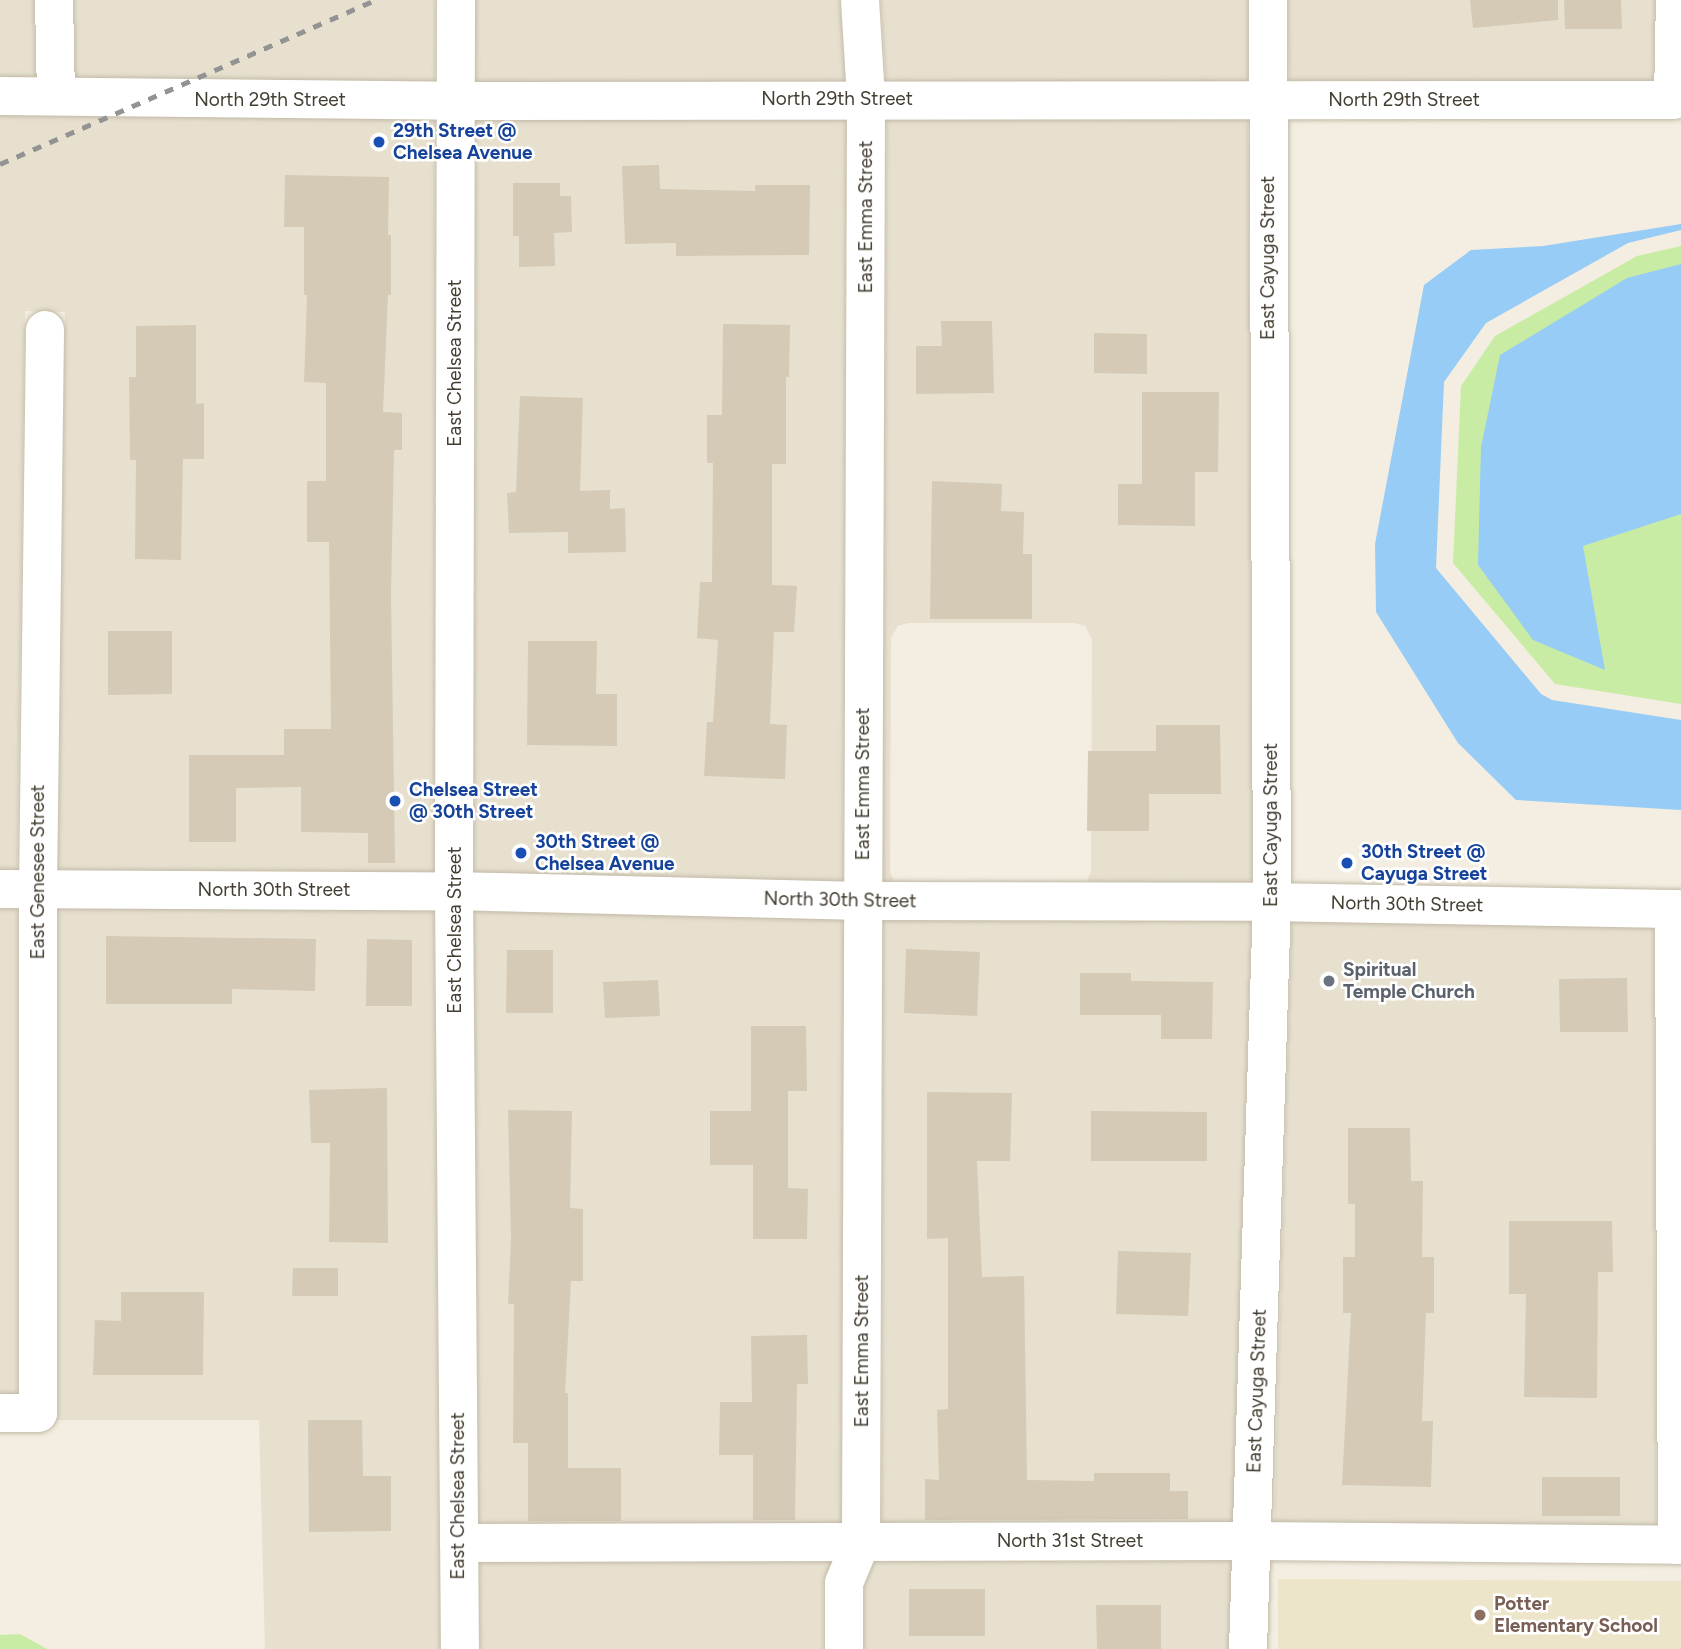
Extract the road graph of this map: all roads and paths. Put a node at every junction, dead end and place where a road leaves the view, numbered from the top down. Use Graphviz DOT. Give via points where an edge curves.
graph roads {
  1 [pos="54,0"];
  2 [pos="456,0"];
  3 [pos="860,0"];
  4 [pos="1268,0"];
  5 [pos="1675,0"];
  6 [pos="0,96"];
  7 [pos="56,96"];
  8 [pos="866,98"];
  9 [pos="1268,100"];
  10 [pos="455,101"];
  11 [pos="45,330"];
  12 [pos="0,889"];
  13 [pos="38,889"];
  14 [pos="454,891"];
  15 [pos="863,901"];
  16 [pos="1272,902"];
  17 [pos="1678,909"];
  18 [pos="0,1413"];
  19 [pos="1253,1541"];
  20 [pos="861,1542"];
  21 [pos="459,1543"];
  22 [pos="1679,1545"];
  23 [pos="460,1649"];
  24 [pos="844,1649"];
  25 [pos="1248,1649"];
  1 -- 7 [label="street"];
  2 -- 10 [label="street, East Chelsea Street"];
  3 -- 8 [label="street, East Emma Street"];
  4 -- 9 [label="street, East Cayuga Street"];
  5 -- 9 [label="street, North 29th Street" via="1673,100"];
  6 -- 7 [label="street, North 29th Street"];
  7 -- 10 [label="street, North 29th Street"];
  8 -- 9 [label="street, North 29th Street"];
  8 -- 10 [label="street, North 29th Street"];
  8 -- 15 [label="street, East Emma Street"];
  9 -- 16 [label="street, East Cayuga Street"];
  10 -- 14 [label="street, East Chelsea Street"];
  11 -- 13 [label="street, East Genesee Street"];
  12 -- 13 [label="street, North 30th Street"];
  13 -- 14 [label="street, North 30th Street"];
  13 -- 18 [label="street, East Genesee Street" via="38,1413"];
  14 -- 15 [label="street, North 30th Street"];
  14 -- 21 [label="street, East Chelsea Street"];
  15 -- 16 [label="street, North 30th Street"];
  15 -- 20 [label="street, East Emma Street"];
  16 -- 17 [label="street, North 30th Street"];
  16 -- 19 [label="street, East Cayuga Street"];
  17 -- 22 [label="street"];
  19 -- 20 [label="street, North 31st Street"];
  19 -- 22 [label="street, North 31st Street"];
  19 -- 25 [label="street, East Cayuga Street"];
  20 -- 21 [label="street, North 31st Street"];
  20 -- 24 [label="street, East Emma Street" via="844,1583"];
  21 -- 23 [label="street, East Chelsea Street"];
}
